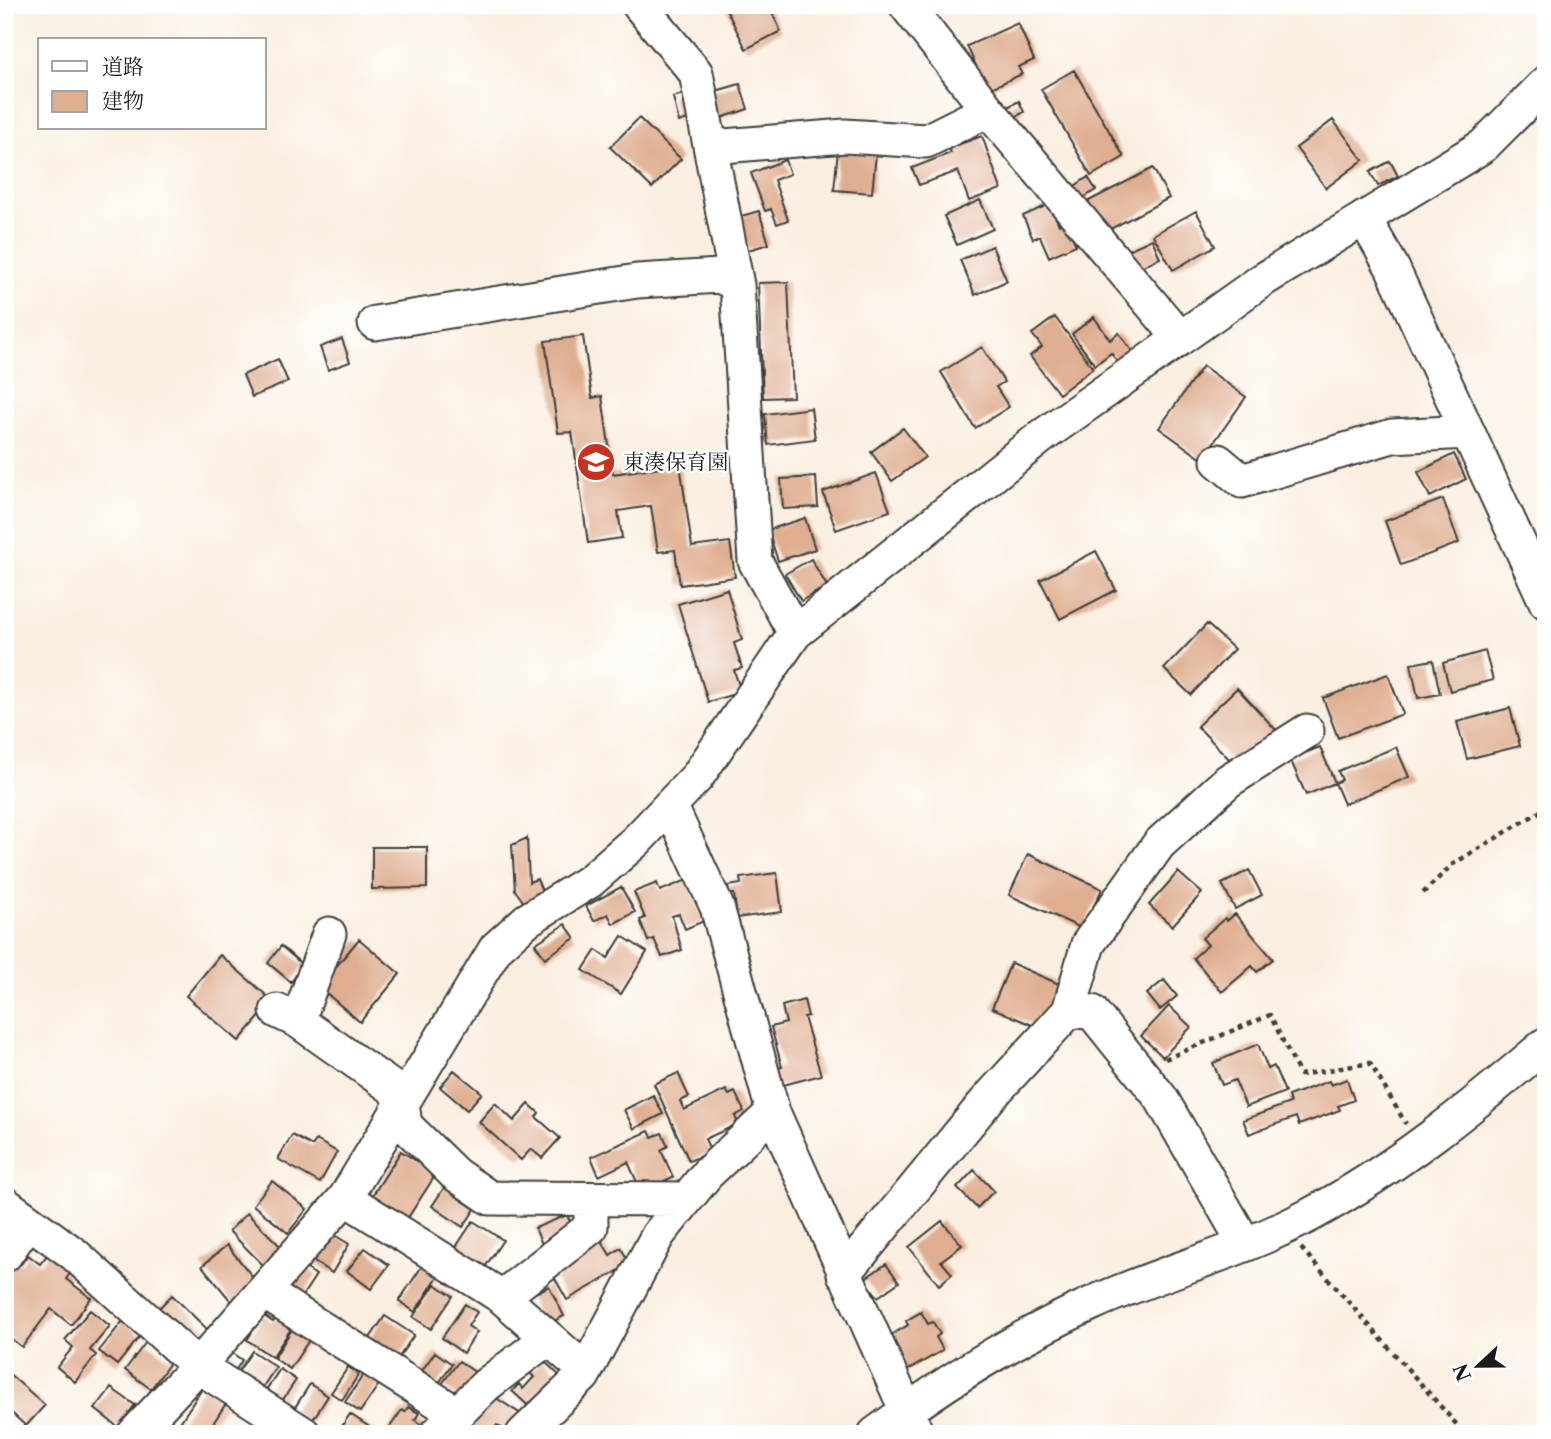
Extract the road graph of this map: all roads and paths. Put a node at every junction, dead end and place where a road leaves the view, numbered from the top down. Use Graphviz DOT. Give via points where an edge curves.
graph roads {
  1 [pos="639,5"];
  2 [pos="906,5"];
  3 [pos="1546,83"];
  4 [pos="988,110"];
  5 [pos="711,148"];
  6 [pos="1364,218"];
  7 [pos="737,285"];
  8 [pos="375,323"];
  9 [pos="1180,338"];
  10 [pos="1468,432"];
  11 [pos="1218,461"];
  12 [pos="1546,602"];
  13 [pos="794,634"];
  14 [pos="1307,731"];
  15 [pos="670,805"];
  16 [pos="1546,808"];
  17 [pos="1423,893"];
  18 [pos="329,934"];
  19 [pos="1069,1010"];
  20 [pos="1546,1044"];
  21 [pos="1138,1070"];
  22 [pos="402,1103"];
  23 [pos="773,1112"];
  24 [pos="1419,1146"];
  25 [pos="345,1198"];
  26 [pos="591,1199"];
  27 [pos="687,1199"];
  28 [pos="17,1213"];
  29 [pos="1283,1227"];
  30 [pos="1245,1244"];
  31 [pos="5,1255"];
  32 [pos="844,1274"];
  33 [pos="264,1292"];
  34 [pos="502,1297"];
  35 [pos="548,1338"];
  36 [pos="198,1366"];
  37 [pos="586,1371"];
  38 [pos="912,1422"];
  39 [pos="447,1423"];
  40 [pos="134,1434"];
  41 [pos="304,1434"];
  42 [pos="523,1434"];
  43 [pos="875,1434"];
  44 [pos="1465,1434"];
  1 -- 5 [label="street" via="696,73"];
  2 -- 4 [label="street"];
  3 -- 6 [label="street" via="1483,146"];
  4 -- 5 [label="street" via="926,141 845,136"];
  4 -- 9 [label="street"];
  5 -- 7 [label="street"];
  6 -- 9 [label="street"];
  6 -- 10 [label="street" via="1392,267"];
  7 -- 8 [label="street" via="720,276 637,281"];
  7 -- 13 [label="street" via="755,561"];
  9 -- 13 [label="street" via="1041,437"];
  10 -- 11 [label="street" via="1392,436 1242,481"];
  10 -- 12 [label="street"];
  13 -- 15 [label="street" via="697,778"];
  14 -- 19 [label="street" via="1228,781 1159,844 1088,944"];
  15 -- 22 [label="street" via="590,881 527,920 496,948"];
  15 -- 23 [label="street" via="717,907"];
  16 -- 17 [label="path" via="1453,864"];
  18 -- 22 [label="street" via="287,1016 393,1088"];
  19 -- 21 [label="street" via="1092,1012"];
  19 -- 32 [label="street" via="989,1098"];
  20 -- 24 [label="street"];
  21 -- 24 [label="path" via="1270,1015 1300,1075 1370,1063"];
  21 -- 30 [label="street" via="1161,1098"];
  22 -- 25 [label="street"];
  22 -- 26 [label="street" via="405,1125 455,1174 490,1198"];
  23 -- 27 [label="street"];
  23 -- 32 [label="street"];
  24 -- 29 [label="street" via="1386,1170"];
  25 -- 33 [label="street"];
  25 -- 34 [label="street"];
  26 -- 27 [label="street"];
  26 -- 34 [label="street" via="590,1227"];
  27 -- 37 [label="street" via="658,1235"];
  28 -- 31 [label="street"];
  28 -- 36 [label="street" via="74,1254"];
  29 -- 30 [label="street"];
  29 -- 44 [label="path"];
  30 -- 38 [label="street" via="1093,1303 1006,1350"];
  32 -- 38 [label="street"];
  33 -- 36 [label="street"];
  33 -- 39 [label="street"];
  34 -- 35 [label="street"];
  35 -- 37 [label="street"];
  35 -- 39 [label="street" via="486,1385"];
  36 -- 40 [label="street"];
  36 -- 41 [label="street"];
  37 -- 42 [label="street"];
  38 -- 43 [label="street"];
}
